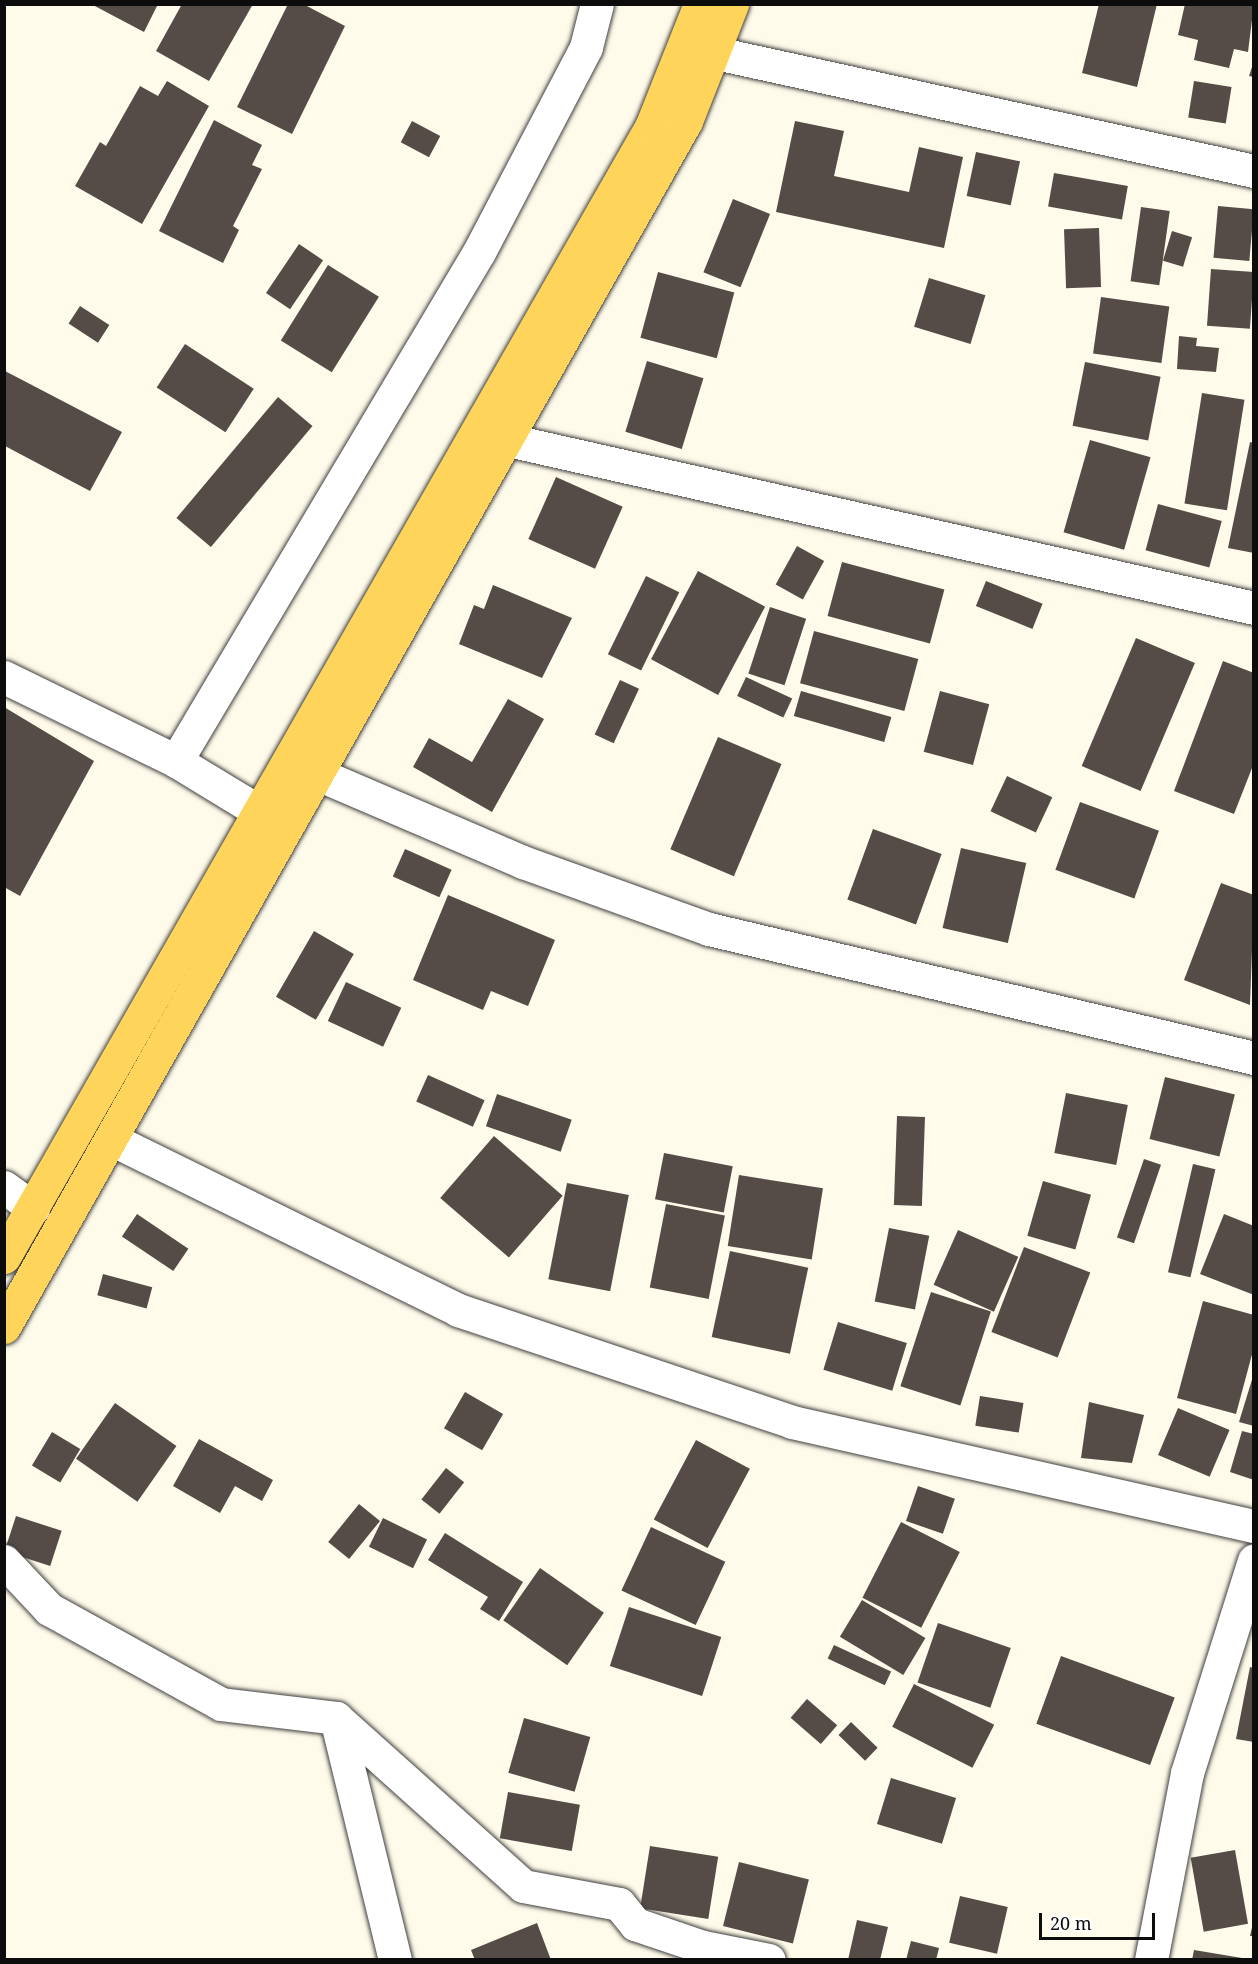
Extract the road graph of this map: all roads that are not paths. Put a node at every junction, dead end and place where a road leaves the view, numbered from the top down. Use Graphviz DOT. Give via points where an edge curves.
graph roads {
  1 [pos="597,4"];
  2 [pos="700,4"];
  3 [pos="732,4"];
  4 [pos="716,53"];
  5 [pos="1254,171"];
  6 [pos="508,440"];
  7 [pos="1254,608"];
  8 [pos="4,677"];
  9 [pos="176,760"];
  10 [pos="320,775"];
  11 [pos="260,812"];
  12 [pos="1254,1058"];
  13 [pos="113,1140"];
  14 [pos="4,1187"];
  15 [pos="33,1208"];
  16 [pos="4,1257"];
  17 [pos="4,1327"];
  18 [pos="1254,1526"];
  19 [pos="1254,1560"];
  20 [pos="4,1561"];
  21 [pos="336,1718"];
  22 [pos="395,1959"];
  23 [pos="769,1959"];
  24 [pos="1151,1959"];
  1 -- 9 [label="street" via="586,47 479,252"];
  2 -- 11 [label="main road" via="651,127"];
  3 -- 4 [label="main road"];
  4 -- 5 [label="street"];
  4 -- 6 [label="main road" via="686,121"];
  6 -- 7 [label="street"];
  6 -- 10 [label="main road"];
  8 -- 9 [label="street"];
  9 -- 11 [label="street"];
  10 -- 12 [label="street" via="523,862 709,929"];
  10 -- 13 [label="main road"];
  11 -- 15 [label="main road"];
  13 -- 17 [label="main road"];
  13 -- 18 [label="street" via="458,1310 792,1422"];
  14 -- 15 [label="street"];
  15 -- 16 [label="main road"];
  19 -- 24 [label="street" via="1187,1773"];
  20 -- 21 [label="street" via="49,1609 221,1704"];
  21 -- 22 [label="street"];
  21 -- 23 [label="street" via="523,1886 619,1904 635,1924 703,1947"];
}
